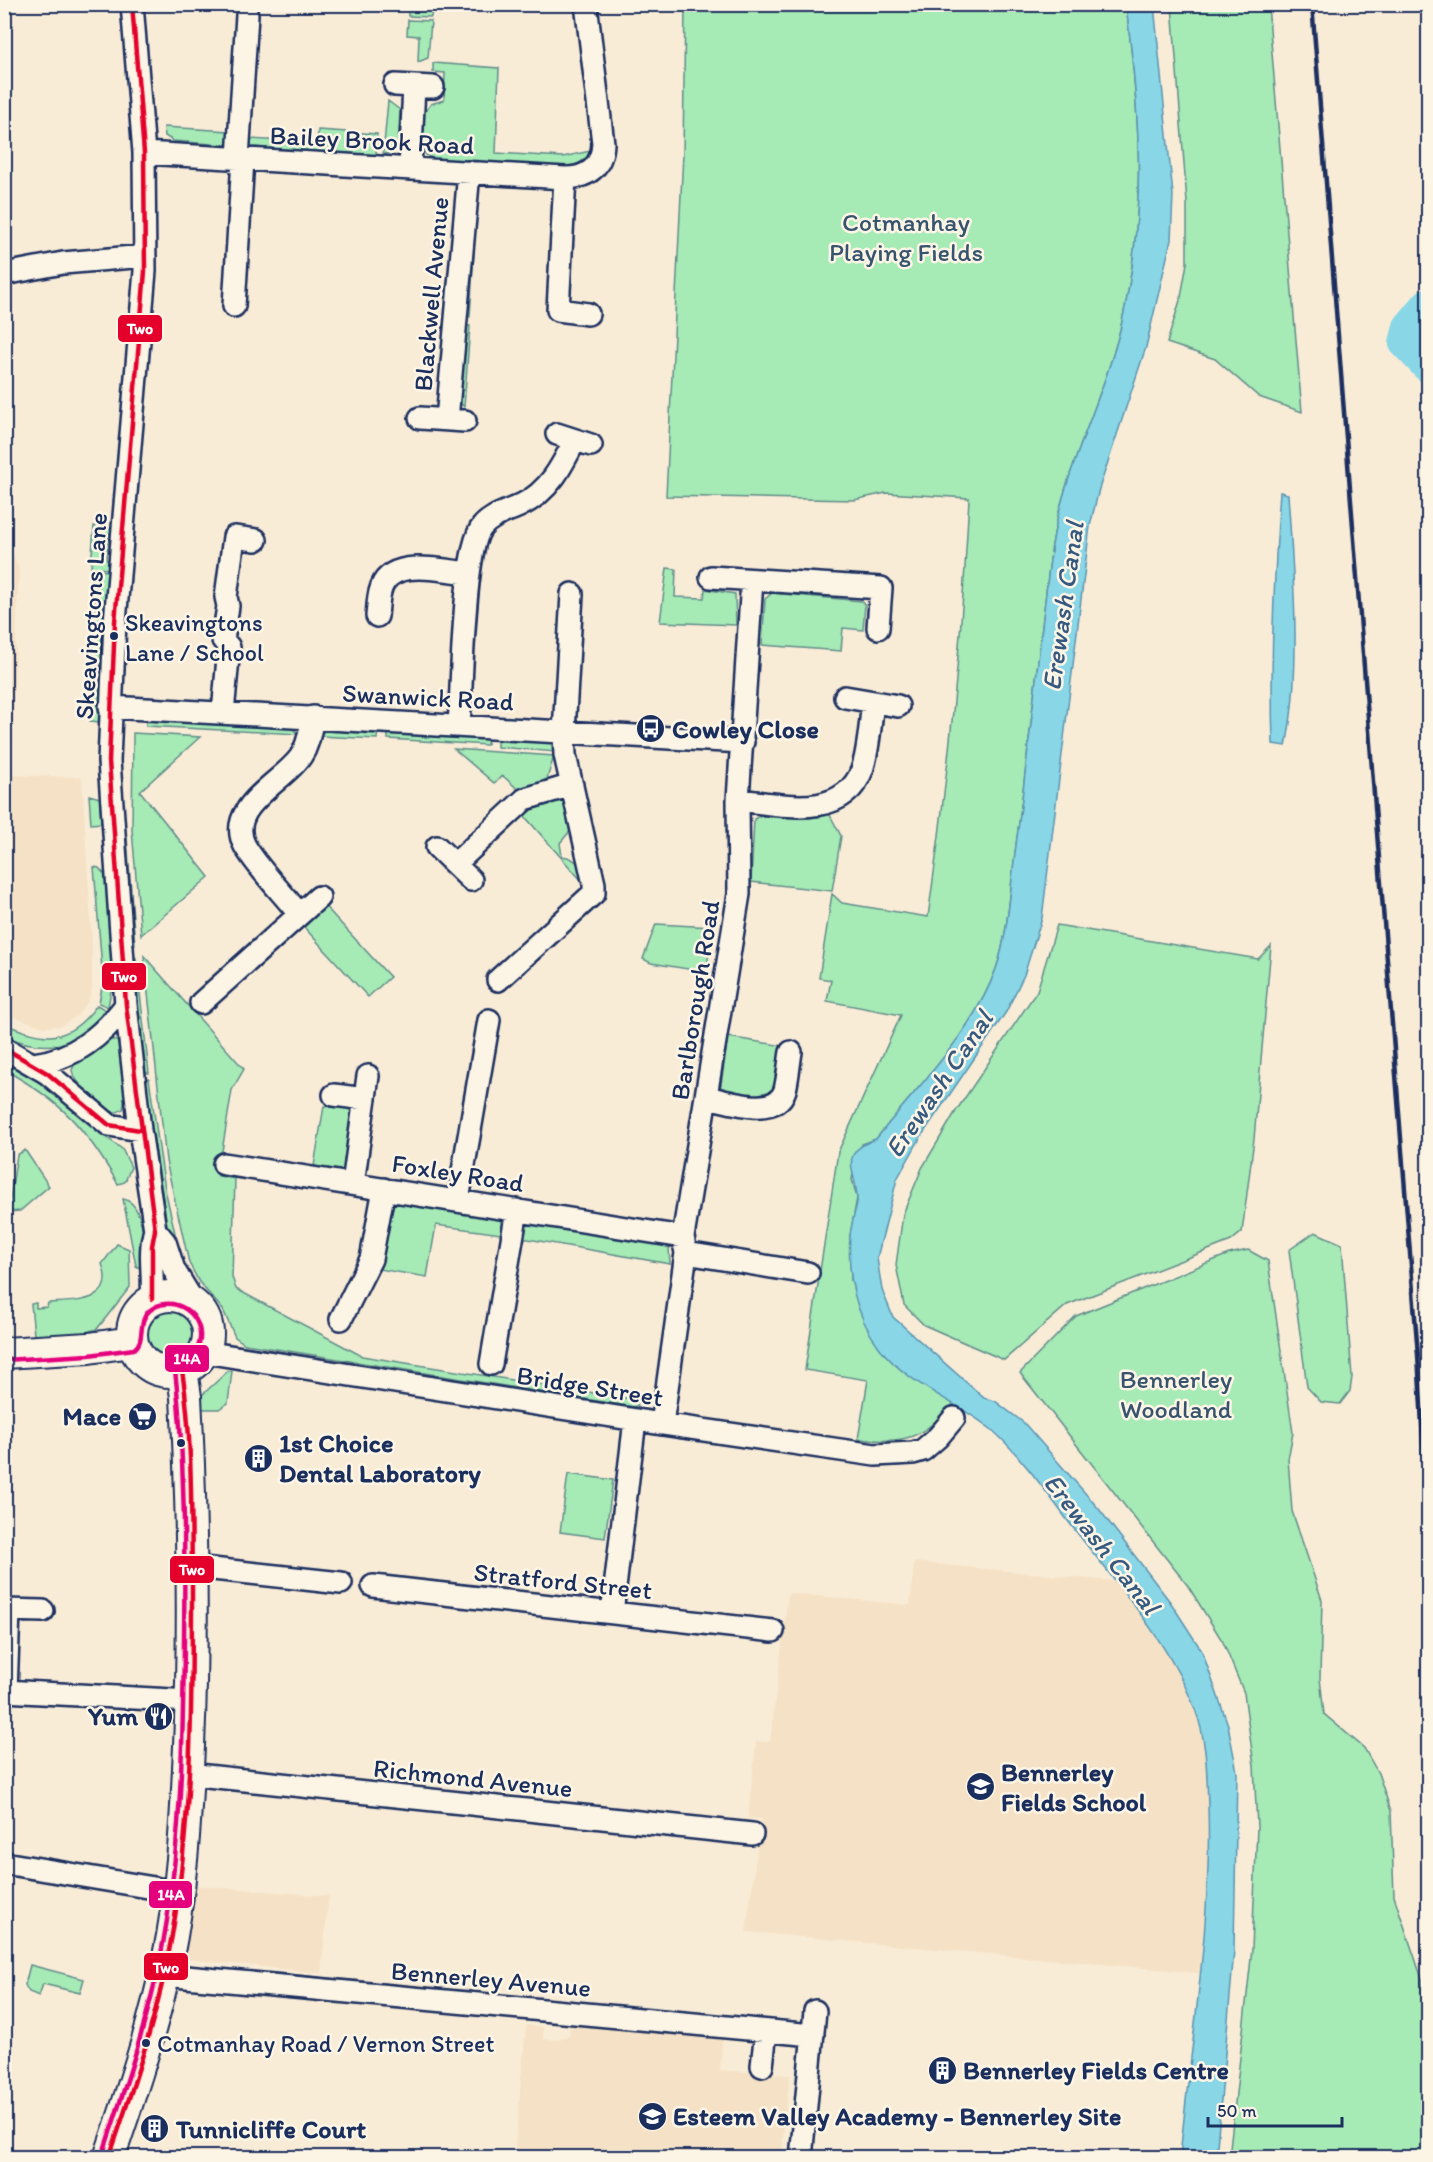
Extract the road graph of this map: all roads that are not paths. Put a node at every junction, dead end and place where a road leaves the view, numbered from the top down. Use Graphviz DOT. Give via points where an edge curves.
graph roads {
  1 [pos="132,4"];
  2 [pos="586,4"];
  3 [pos="247,15"];
  4 [pos="414,86"];
  5 [pos="144,153"];
  6 [pos="241,159"];
  7 [pos="410,170"];
  8 [pos="469,172"];
  9 [pos="565,178"];
  10 [pos="145,256"];
  11 [pos="4,274"];
  12 [pos="234,306"];
  13 [pos="588,314"];
  14 [pos="420,418"];
  15 [pos="575,440"];
  16 [pos="256,540"];
  17 [pos="469,573"];
  18 [pos="711,577"];
  19 [pos="753,580"];
  20 [pos="571,594"];
  21 [pos="377,616"];
  22 [pos="878,628"];
  23 [pos="845,698"];
  24 [pos="873,702"];
  25 [pos="898,706"];
  26 [pos="110,707"];
  27 [pos="223,713"];
  28 [pos="313,717"];
  29 [pos="459,725"];
  30 [pos="564,732"];
  31 [pos="743,742"];
  32 [pos="572,785"];
  33 [pos="738,800"];
  34 [pos="437,847"];
  35 [pos="455,864"];
  36 [pos="471,880"];
  37 [pos="319,897"];
  38 [pos="299,914"];
  39 [pos="498,980"];
  40 [pos="201,1003"];
  41 [pos="126,1005"];
  42 [pos="492,1033"];
  43 [pos="4,1048"];
  44 [pos="791,1052"];
  45 [pos="34,1064"];
  46 [pos="368,1076"];
  47 [pos="334,1095"];
  48 [pos="707,1097"];
  49 [pos="365,1099"];
  50 [pos="140,1130"];
  51 [pos="224,1164"];
  52 [pos="353,1184"];
  53 [pos="384,1189"];
  54 [pos="458,1200"];
  55 [pos="517,1210"];
  56 [pos="155,1230"];
  57 [pos="684,1245"];
  58 [pos="808,1273"];
  59 [pos="152,1299"];
  60 [pos="196,1306"];
  61 [pos="341,1319"];
  62 [pos="132,1342"];
  63 [pos="4,1353"];
  64 [pos="193,1361"];
  65 [pos="491,1364"];
  66 [pos="954,1418"];
  67 [pos="635,1420"];
  68 [pos="662,1424"];
  69 [pos="194,1567"];
  70 [pos="341,1583"];
  71 [pos="373,1586"];
  72 [pos="7,1610"];
  73 [pos="43,1611"];
  74 [pos="612,1613"];
  75 [pos="773,1631"];
  76 [pos="5,1691"];
  77 [pos="191,1701"];
  78 [pos="188,1774"];
  79 [pos="752,1834"];
  80 [pos="4,1863"];
  81 [pos="178,1892"];
  82 [pos="164,1976"];
  83 [pos="815,2011"];
  84 [pos="766,2031"];
  85 [pos="813,2035"];
  86 [pos="762,2066"];
  87 [pos="109,2157"];
  88 [pos="801,2157"];
  1 -- 5 [label="street, Skeavingtons Lane"];
  2 -- 9 [label="street, Bailey Brook Road" via="603,143 601,160 585,175"];
  3 -- 6 [label="street"];
  4 -- 7 [label="street"];
  5 -- 6 [label="street, Bailey Brook Road"];
  5 -- 10 [label="street, Skeavingtons Lane"];
  6 -- 7 [label="street, Bailey Brook Road"];
  6 -- 12 [label="street"];
  7 -- 8 [label="street, Bailey Brook Road"];
  8 -- 9 [label="street, Bailey Brook Road"];
  8 -- 14 [label="street, Blackwell Avenue" via="456,421"];
  9 -- 13 [label="street" via="558,310"];
  10 -- 11 [label="street" via="63,263"];
  10 -- 26 [label="street, Skeavingtons Lane"];
  15 -- 17 [label="street" via="557,474 534,498 491,518 483,526 475,540"];
  16 -- 27 [label="street" via="234,537 226,597 224,640 229,647"];
  17 -- 21 [label="street" via="414,568 396,572 380,590"];
  17 -- 29 [label="street"];
  18 -- 19 [label="street"];
  19 -- 22 [label="street" via="881,588"];
  19 -- 31 [label="street, Barlborough Road"];
  20 -- 30 [label="street"];
  23 -- 24 [label="street"];
  24 -- 25 [label="street"];
  24 -- 33 [label="street" via="863,768 857,781 840,798 816,807"];
  26 -- 27 [label="street, Swanwick Road"];
  26 -- 41 [label="street, Skeavingtons Lane" via="112,829"];
  27 -- 28 [label="street, Swanwick Road"];
  28 -- 29 [label="street, Swanwick Road"];
  28 -- 38 [label="street" via="301,757 246,810 241,826 246,847"];
  29 -- 30 [label="street, Swanwick Road"];
  30 -- 31 [label="street, Swanwick Road"];
  30 -- 32 [label="street"];
  31 -- 33 [label="street, Barlborough Road"];
  32 -- 35 [label="street" via="525,799"];
  32 -- 39 [label="street" via="576,847 594,884 594,893"];
  33 -- 48 [label="street, Barlborough Road" via="739,894"];
  34 -- 35 [label="street"];
  35 -- 36 [label="street"];
  37 -- 38 [label="street"];
  38 -- 40 [label="street"];
  41 -- 45 [label="street" via="92,1041 64,1057"];
  41 -- 50 [label="street, Skeavingtons Lane"];
  42 -- 54 [label="street"];
  43 -- 45 [label="street"];
  44 -- 48 [label="street" via="785,1091 777,1102 762,1107"];
  45 -- 50 [label="street" via="74,1092 109,1125"];
  46 -- 49 [label="street"];
  47 -- 49 [label="street"];
  48 -- 57 [label="street, Barlborough Road"];
  49 -- 52 [label="street"];
  50 -- 56 [label="street, Skeavingtons Lane"];
  51 -- 52 [label="street, Foxley Road"];
  52 -- 53 [label="street, Foxley Road"];
  53 -- 54 [label="street, Foxley Road"];
  53 -- 61 [label="street" via="371,1259"];
  54 -- 55 [label="street, Foxley Road"];
  55 -- 57 [label="street, Foxley Road"];
  55 -- 65 [label="street"];
  56 -- 59 [label="street, Skeavingtons Lane" via="150,1243"];
  56 -- 60 [label="street, Skeavingtons Lane" via="165,1242 174,1270"];
  57 -- 58 [label="street, Foxley Road"];
  57 -- 68 [label="street, Barlborough Road"];
  59 -- 60 [label="street" via="169,1295"];
  59 -- 62 [label="street" via="135,1317"];
  60 -- 64 [label="street" via="207,1323 208,1342"];
  62 -- 63 [label="street"];
  62 -- 64 [label="street" via="147,1365 164,1372"];
  64 -- 67 [label="street, Bridge Street"];
  64 -- 69 [label="street" via="186,1397"];
  66 -- 68 [label="street, Bridge Street" via="923,1450 896,1455 858,1453"];
  67 -- 68 [label="street, Bridge Street"];
  67 -- 74 [label="street"];
  69 -- 70 [label="street"];
  69 -- 77 [label="street"];
  71 -- 74 [label="street, Stratford Street"];
  72 -- 73 [label="street"];
  72 -- 76 [label="street"];
  74 -- 75 [label="street, Stratford Street" via="746,1637"];
  76 -- 77 [label="street"];
  77 -- 78 [label="street"];
  78 -- 79 [label="street, Richmond Avenue"];
  78 -- 81 [label="street"];
  80 -- 81 [label="street"];
  81 -- 82 [label="street"];
  82 -- 84 [label="street, Bennerley Avenue"];
  82 -- 87 [label="street"];
  83 -- 85 [label="street"];
  84 -- 85 [label="street, Bennerley Avenue"];
  84 -- 86 [label="street"];
  85 -- 88 [label="street"];
}
